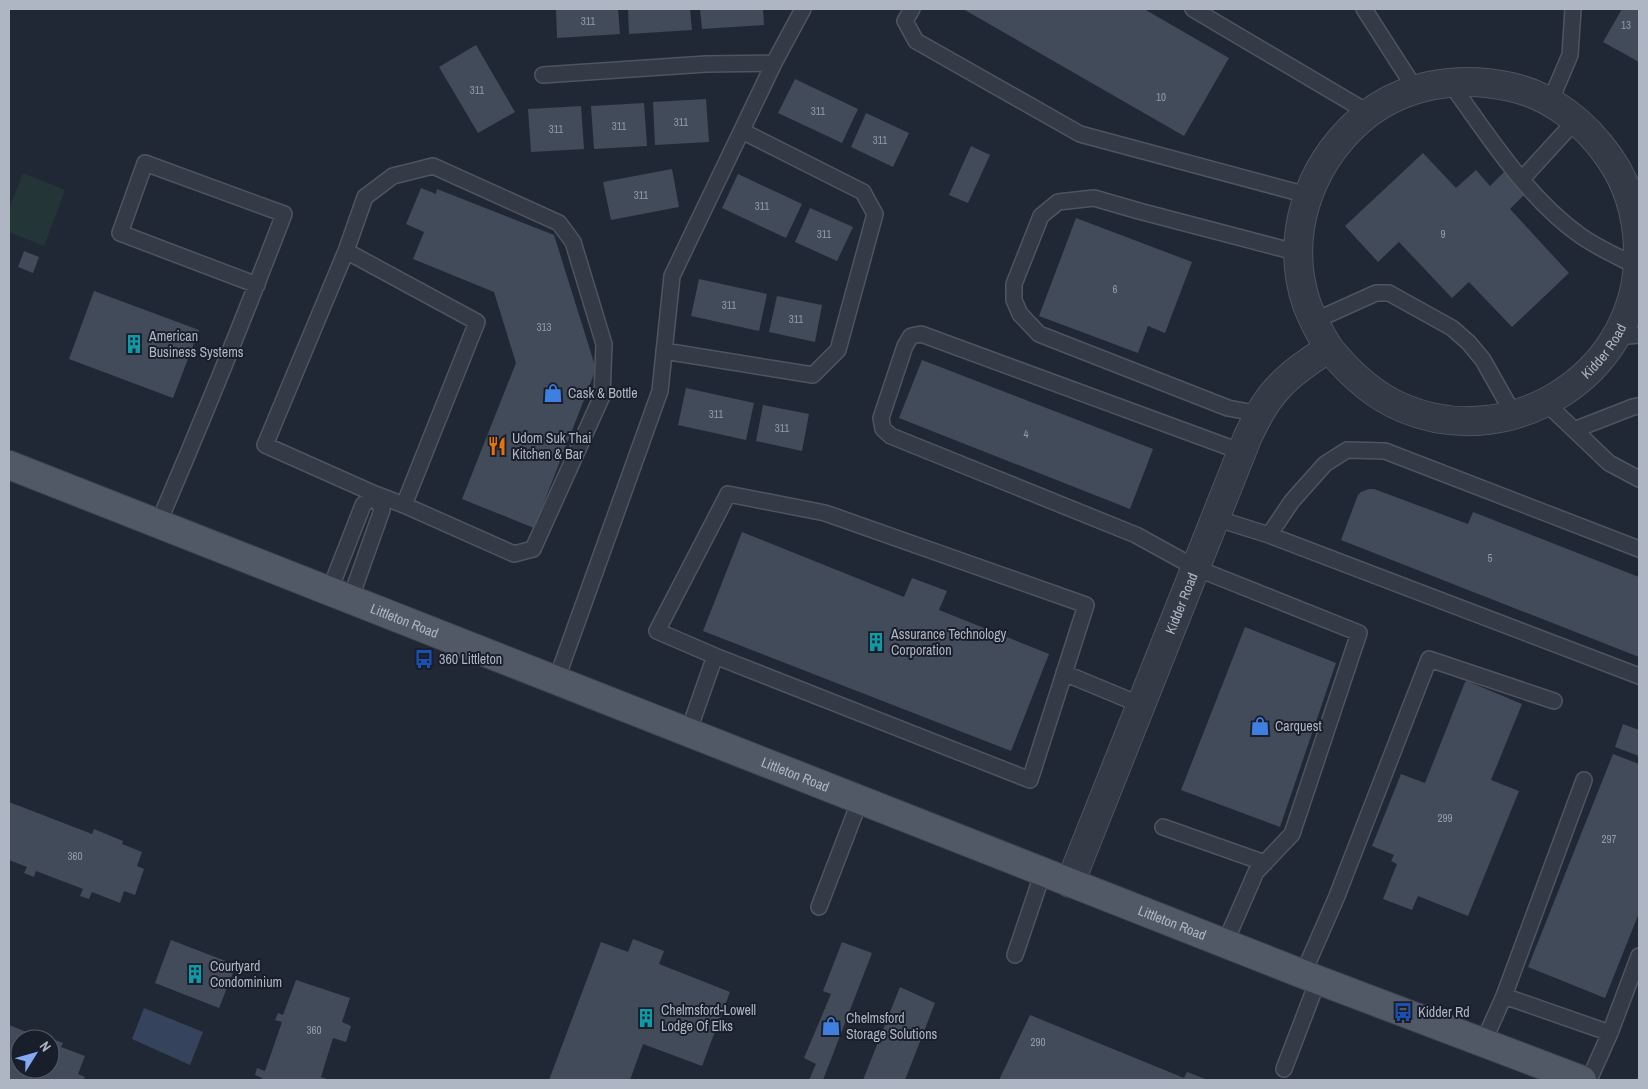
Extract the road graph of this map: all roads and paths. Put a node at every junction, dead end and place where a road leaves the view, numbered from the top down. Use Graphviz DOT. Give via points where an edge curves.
graph roads {
  1 [pos="803,9"];
  2 [pos="912,9"];
  3 [pos="1193,9"];
  4 [pos="1364,9"];
  5 [pos="1572,9"];
  6 [pos="774,63"];
  7 [pos="543,75"];
  8 [pos="1450,83"];
  9 [pos="1416,90"];
  10 [pos="1550,102"];
  11 [pos="1369,113"];
  12 [pos="1576,120"];
  13 [pos="742,131"];
  14 [pos="1631,177"];
  15 [pos="1522,178"];
  16 [pos="1307,195"];
  17 [pos="346,251"];
  18 [pos="1299,253"];
  19 [pos="1638,266"];
  20 [pos="257,285"];
  21 [pos="1314,321"];
  22 [pos="1627,336"];
  23 [pos="1329,348"];
  24 [pos="664,351"];
  25 [pos="1546,403"];
  26 [pos="1639,406"];
  27 [pos="1260,414"];
  28 [pos="1514,415"];
  29 [pos="1574,430"];
  30 [pos="1242,452"];
  31 [pos="9,465"];
  32 [pos="1639,479"];
  33 [pos="375,494"];
  34 [pos="404,505"];
  35 [pos="1215,518"];
  36 [pos="158,524"];
  37 [pos="1270,535"];
  38 [pos="1639,549"];
  39 [pos="1196,568"];
  40 [pos="340,596"];
  41 [pos="714,656"];
  42 [pos="1064,673"];
  43 [pos="1639,676"];
  44 [pos="556,681"];
  45 [pos="1554,701"];
  46 [pos="1141,704"];
  47 [pos="688,733"];
  48 [pos="1584,780"];
  49 [pos="860,800"];
  50 [pos="1163,827"];
  51 [pos="1265,863"];
  52 [pos="1043,872"];
  53 [pos="1070,883"];
  54 [pos="820,907"];
  55 [pos="1225,943"];
  56 [pos="1015,955"];
  57 [pos="1639,956"];
  58 [pos="1310,977"];
  59 [pos="1504,996"];
  60 [pos="1610,1033"];
  61 [pos="1484,1043"];
  62 [pos="1284,1069"];
  63 [pos="1582,1080"];
  64 [pos="1589,1080"];
  1 -- 6 [label="lane"];
  2 -- 16 [label="lane" via="905,21 916,41 1080,134"];
  3 -- 11 [label="lane"];
  4 -- 9 [label="lane"];
  5 -- 10 [label="lane" via="1570,55"];
  6 -- 7 [label="lane" via="706,64"];
  6 -- 13 [label="lane"];
  8 -- 9 [label="street, Kidder Road"];
  8 -- 10 [label="street, Kidder Road" via="1490,82 1520,89"];
  8 -- 15 [label="lane"];
  9 -- 11 [label="street, Kidder Road"];
  10 -- 12 [label="street, Kidder Road"];
  11 -- 16 [label="street, Kidder Road" via="1345,133 1325,158"];
  12 -- 14 [label="street, Kidder Road" via="1599,142 1617,168"];
  12 -- 15 [label="lane"];
  13 -- 24 [label="lane" via="672,276"];
  13 -- 24 [label="lane" via="863,192 875,214 838,350 813,375"];
  14 -- 19 [label="street, Kidder Road" via="1630,198 1637,228"];
  15 -- 19 [label="lane" via="1554,214 1582,237"];
  16 -- 18 [label="street, Kidder Road"];
  17 -- 33 [label="lane" via="265,444"];
  17 -- 34 [label="lane" via="476,322"];
  17 -- 34 [label="lane" via="366,197 393,176 433,166 559,222 573,242 604,344 602,396 533,549 514,554"];
  18 -- 21 [label="street, Kidder Road" via="1301,280"];
  18 -- 27 [label="lane" via="1094,198 1058,202 1041,216 1014,284 1014,300 1020,314 1039,334 1228,408"];
  19 -- 22 [label="street, Kidder Road" via="1626,315"];
  20 -- 20 [label="lane" via="284,214 145,163 120,233"];
  20 -- 36 [label="lane" via="210,405"];
  21 -- 23 [label="street, Kidder Road"];
  21 -- 28 [label="lane" via="1376,293 1389,293 1452,328 1469,343 1483,360"];
  22 -- 25 [label="street, Kidder Road" via="1586,375"];
  23 -- 27 [label="street, Kidder Road" via="1277,388"];
  23 -- 28 [label="street, Kidder Road" via="1362,383 1382,398 1404,408 1451,420 1475,421"];
  24 -- 44 [label="lane" via="660,390"];
  25 -- 28 [label="street, Kidder Road"];
  25 -- 29 [label="lane"];
  26 -- 29 [label="lane"];
  27 -- 30 [label="street, Kidder Road"];
  29 -- 32 [label="lane" via="1609,463"];
  30 -- 35 [label="street, Kidder Road"];
  30 -- 39 [label="lane" via="921,334 911,336 905,346 881,418 884,429 891,436 1136,535"];
  31 -- 36 [label="main road, Littleton Road"];
  33 -- 34 [label="lane"];
  33 -- 40 [label="lane" via="363,506"];
  33 -- 40 [label="lane" via="382,510"];
  35 -- 37 [label="lane"];
  35 -- 39 [label="street, Kidder Road"];
  36 -- 40 [label="main road, Littleton Road"];
  37 -- 38 [label="lane" via="1292,501 1325,464 1347,450 1385,451"];
  37 -- 43 [label="lane"];
  39 -- 46 [label="street, Kidder Road"];
  39 -- 51 [label="lane" via="1359,633 1292,834"];
  40 -- 44 [label="main road, Littleton Road"];
  41 -- 42 [label="lane" via="1030,780"];
  41 -- 42 [label="lane" via="657,631 728,494 825,513 1086,605"];
  41 -- 47 [label="lane"];
  42 -- 46 [label="lane"];
  44 -- 47 [label="main road, Littleton Road"];
  45 -- 58 [label="lane" via="1429,658"];
  46 -- 53 [label="street, Kidder Road"];
  47 -- 49 [label="main road, Littleton Road"];
  48 -- 59 [label="lane"];
  49 -- 52 [label="main road, Littleton Road"];
  49 -- 54 [label="lane"];
  50 -- 51 [label="lane"];
  51 -- 55 [label="lane" via="1256,872"];
  52 -- 53 [label="main road, Littleton Road"];
  52 -- 56 [label="lane"];
  53 -- 55 [label="main road, Littleton Road"];
  55 -- 58 [label="main road, Littleton Road"];
  57 -- 60 [label="lane"];
  58 -- 61 [label="main road, Littleton Road"];
  58 -- 62 [label="lane"];
  59 -- 60 [label="lane"];
  59 -- 61 [label="lane"];
  60 -- 64 [label="lane"];
  61 -- 63 [label="main road, Littleton Road"];
}
